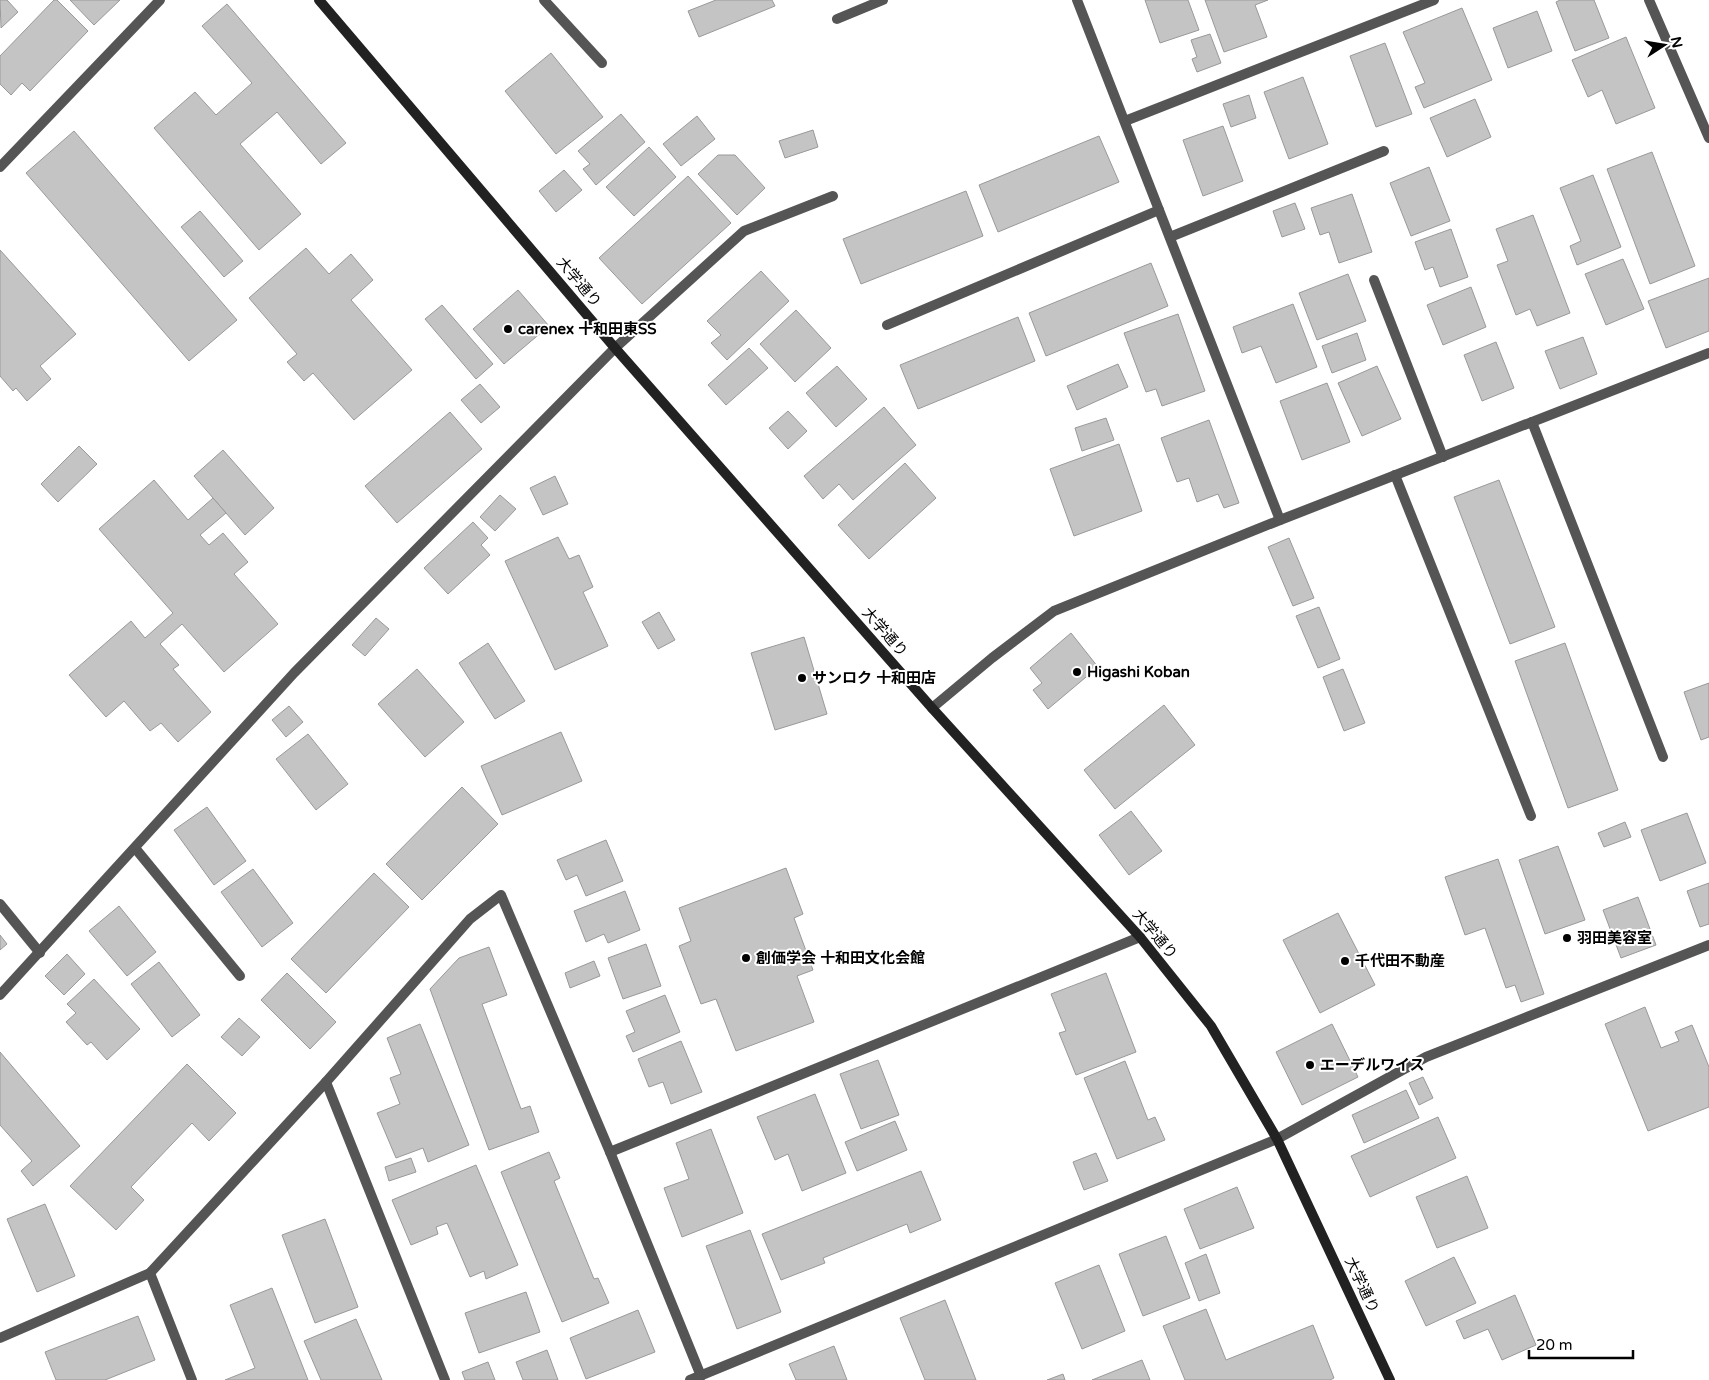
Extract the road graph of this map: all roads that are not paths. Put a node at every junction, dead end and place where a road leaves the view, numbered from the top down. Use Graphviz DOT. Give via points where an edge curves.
graph roads {
  1 [pos="160,0"];
  2 [pos="319,0"];
  3 [pos="544,0"];
  4 [pos="883,0"];
  5 [pos="1077,0"];
  6 [pos="1434,0"];
  7 [pos="1649,0"];
  8 [pos="836,19"];
  9 [pos="602,63"];
  10 [pos="1124,121"];
  11 [pos="1709,138"];
  12 [pos="1384,151"];
  13 [pos="0,167"];
  14 [pos="833,196"];
  15 [pos="1159,210"];
  16 [pos="1170,237"];
  17 [pos="1374,280"];
  18 [pos="887,325"];
  19 [pos="615,348"];
  20 [pos="1709,353"];
  21 [pos="1532,422"];
  22 [pos="1443,457"];
  23 [pos="1395,475"];
  24 [pos="1280,520"];
  25 [pos="932,708"];
  26 [pos="1663,757"];
  27 [pos="1531,816"];
  28 [pos="135,848"];
  29 [pos="0,904"];
  30 [pos="1140,937"];
  31 [pos="1709,945"];
  32 [pos="40,953"];
  33 [pos="240,976"];
  34 [pos="0,995"];
  35 [pos="326,1082"];
  36 [pos="1277,1139"];
  37 [pos="610,1152"];
  38 [pos="150,1273"];
  39 [pos="0,1338"];
  40 [pos="701,1376"];
  41 [pos="192,1380"];
  42 [pos="445,1380"];
  43 [pos="690,1380"];
  44 [pos="1390,1380"];
  1 -- 13 [label="street"];
  2 -- 19 [label="street, 大学通り"];
  3 -- 9 [label="street"];
  4 -- 8 [label="street"];
  5 -- 10 [label="street"];
  6 -- 10 [label="street"];
  7 -- 11 [label="street"];
  10 -- 15 [label="street"];
  12 -- 16 [label="street"];
  14 -- 19 [label="street" via="744,231"];
  15 -- 16 [label="street"];
  15 -- 18 [label="street"];
  16 -- 24 [label="street"];
  17 -- 22 [label="street"];
  19 -- 25 [label="street, 大学通り"];
  19 -- 28 [label="street" via="294,673"];
  20 -- 21 [label="street"];
  21 -- 22 [label="street"];
  21 -- 26 [label="street"];
  22 -- 23 [label="street"];
  23 -- 24 [label="street"];
  23 -- 27 [label="street"];
  24 -- 25 [label="street" via="1054,611"];
  25 -- 30 [label="street, 大学通り"];
  28 -- 32 [label="street"];
  28 -- 33 [label="street"];
  29 -- 32 [label="street"];
  30 -- 36 [label="street, 大学通り" via="1211,1026"];
  30 -- 37 [label="street"];
  31 -- 36 [label="street" via="1426,1057"];
  32 -- 34 [label="street"];
  35 -- 37 [label="street" via="470,919 501,895"];
  35 -- 38 [label="street"];
  35 -- 42 [label="street"];
  36 -- 40 [label="street"];
  36 -- 44 [label="street, 大学通り"];
  37 -- 40 [label="street"];
  38 -- 39 [label="street"];
  38 -- 41 [label="street"];
  40 -- 43 [label="street"];
}
